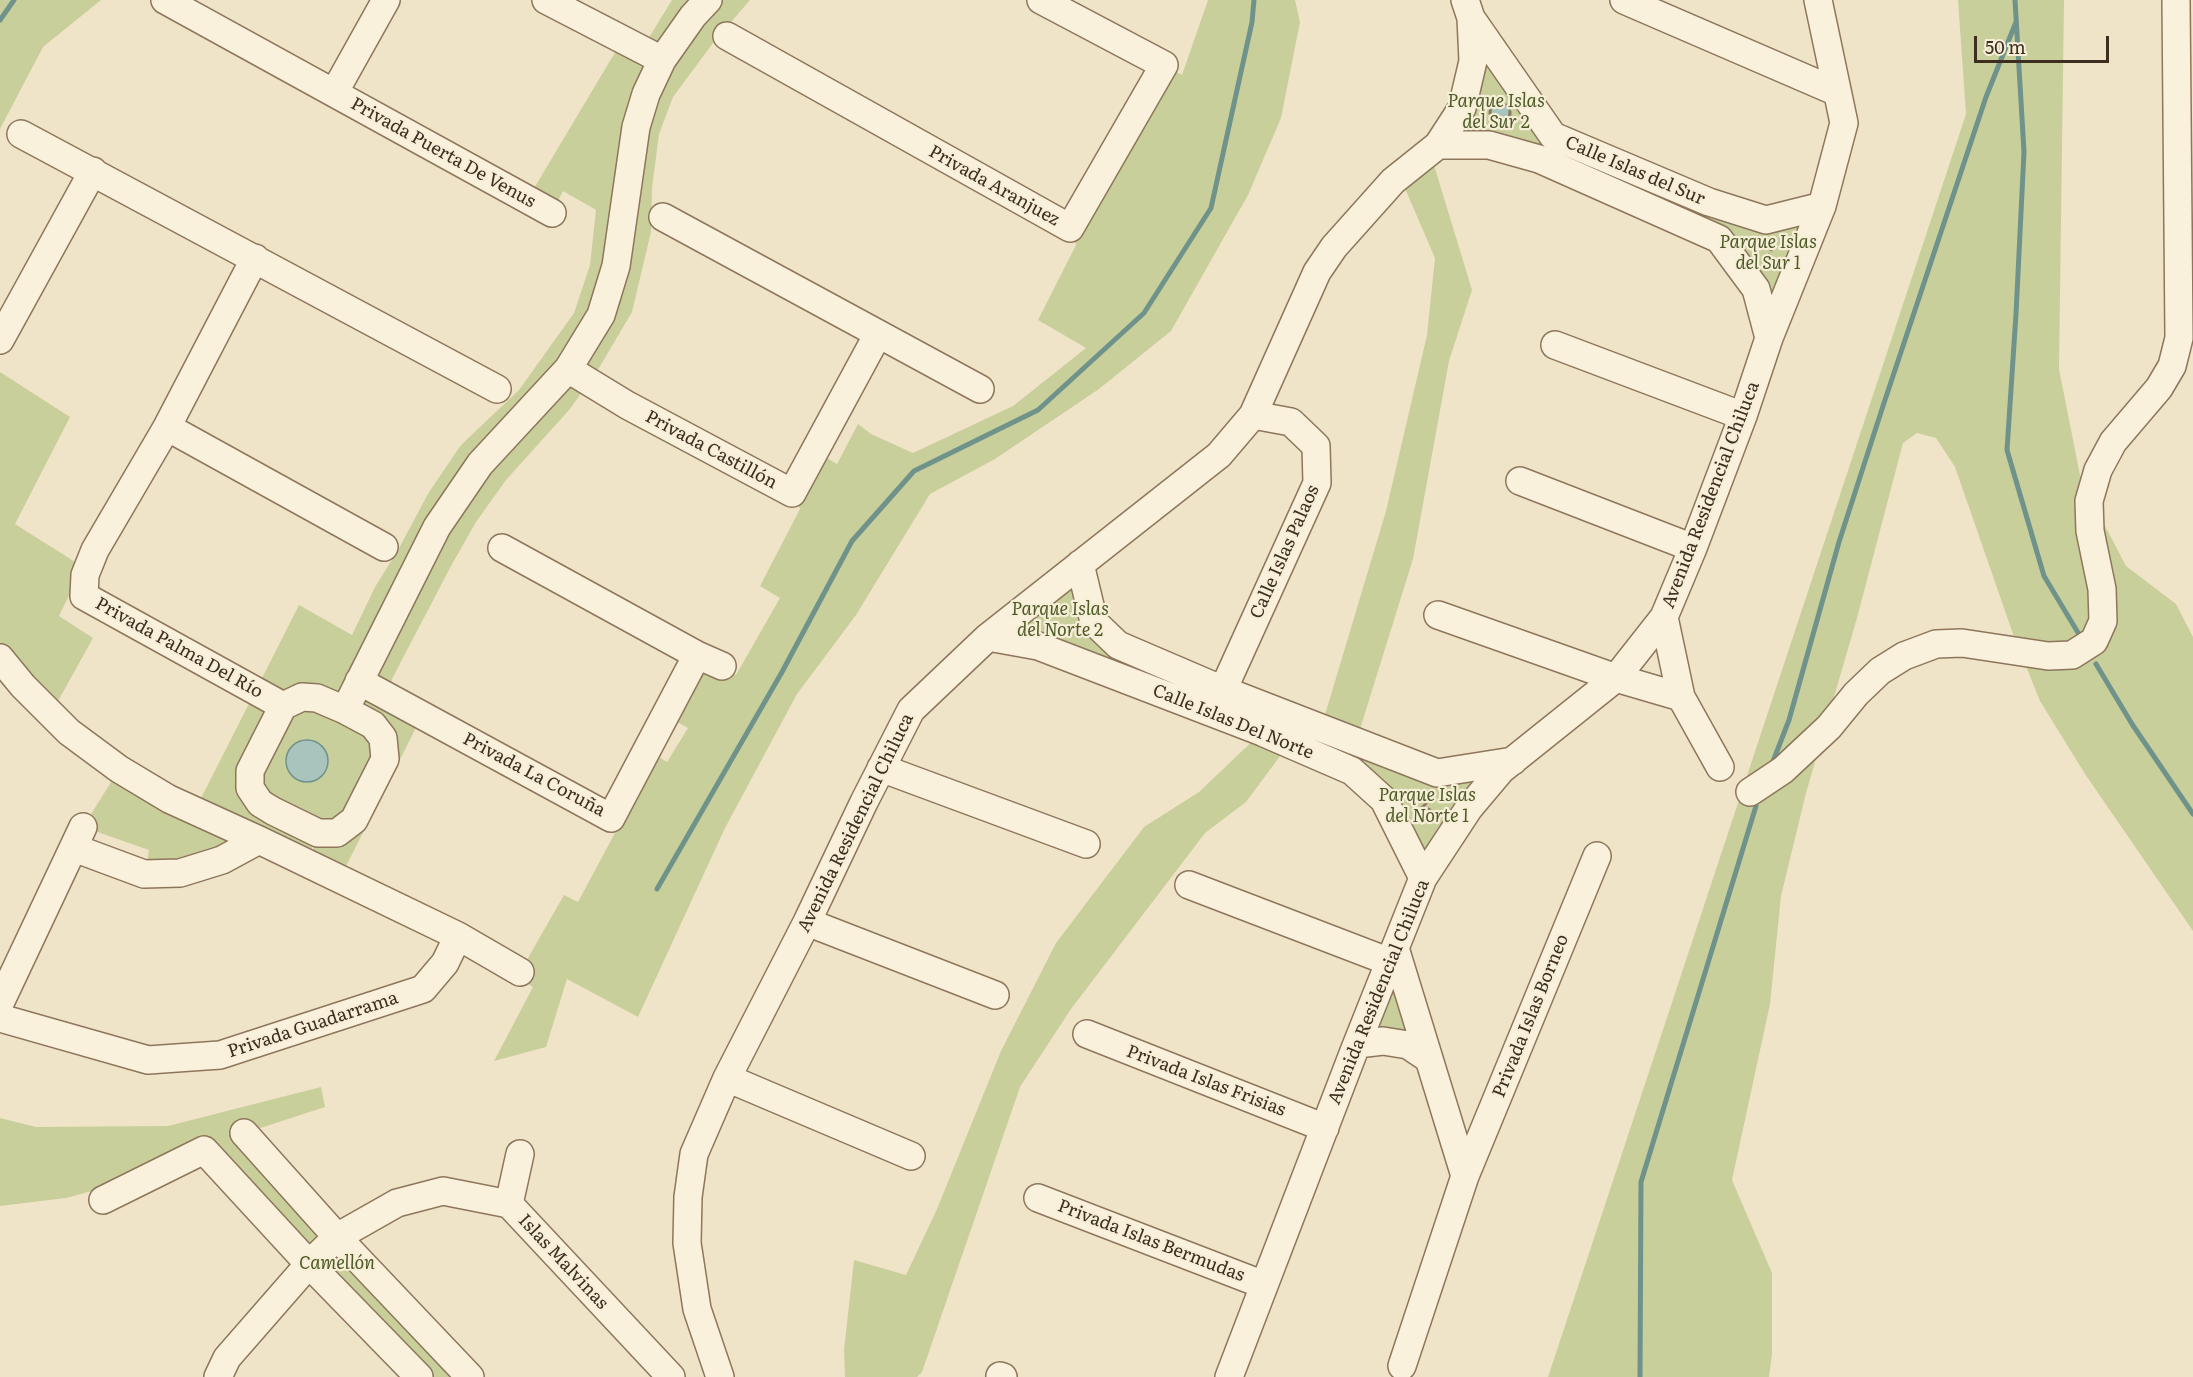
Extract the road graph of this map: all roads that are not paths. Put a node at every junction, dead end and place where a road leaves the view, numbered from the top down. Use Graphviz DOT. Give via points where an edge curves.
graph roads {
  1 [pos="165,0"];
  2 [pos="386,0"];
  3 [pos="546,0"];
  4 [pos="708,0"];
  5 [pos="1041,0"];
  6 [pos="1624,0"];
  7 [pos="1818,0"];
  8 [pos="2176,0"];
  9 [pos="1468,9"];
  10 [pos="727,36"];
  11 [pos="662,60"];
  12 [pos="1837,92"];
  13 [pos="334,93"];
  14 [pos="21,134"];
  15 [pos="1438,145"];
  16 [pos="93,171"];
  17 [pos="1822,206"];
  18 [pos="552,213"];
  19 [pos="663,217"];
  20 [pos="255,258"];
  21 [pos="878,334"];
  22 [pos="1768,338"];
  23 [pos="0,340"];
  24 [pos="1555,345"];
  25 [pos="568,369"];
  26 [pos="497,389"];
  27 [pos="980,389"];
  28 [pos="1252,415"];
  29 [pos="1743,416"];
  30 [pos="167,426"];
  31 [pos="1520,481"];
  32 [pos="384,547"];
  33 [pos="502,548"];
  34 [pos="1694,548"];
  35 [pos="1080,564"];
  36 [pos="1438,615"];
  37 [pos="1664,617"];
  38 [pos="988,637"];
  39 [pos="696,655"];
  40 [pos="0,658"];
  41 [pos="722,666"];
  42 [pos="1616,678"];
  43 [pos="359,681"];
  44 [pos="1223,690"];
  45 [pos="1681,697"];
  46 [pos="283,706"];
  47 [pos="345,710"];
  48 [pos="1512,761"];
  49 [pos="1720,767"];
  50 [pos="881,768"];
  51 [pos="1750,792"];
  52 [pos="273,812"];
  53 [pos="318,833"];
  54 [pos="259,840"];
  55 [pos="1086,844"];
  56 [pos="1597,856"];
  57 [pos="306,863"];
  58 [pos="1424,878"];
  59 [pos="1189,885"];
  60 [pos="807,922"];
  61 [pos="458,936"];
  62 [pos="1393,955"];
  63 [pos="520,972"];
  64 [pos="995,995"];
  65 [pos="0,1003"];
  66 [pos="0,1018"];
  67 [pos="1087,1035"];
  68 [pos="1358,1044"];
  69 [pos="1429,1059"];
  70 [pos="727,1078"];
  71 [pos="1325,1128"];
  72 [pos="244,1133"];
  73 [pos="520,1154"];
  74 [pos="911,1156"];
  75 [pos="1465,1176"];
  76 [pos="1038,1198"];
  77 [pos="103,1200"];
  78 [pos="509,1204"];
  79 [pos="337,1236"];
  80 [pos="309,1264"];
  81 [pos="1264,1285"];
  82 [pos="1402,1366"];
  83 [pos="230,1371"];
  84 [pos="419,1377"];
  85 [pos="470,1377"];
  86 [pos="671,1377"];
  87 [pos="720,1377"];
  88 [pos="1228,1377"];
  1 -- 13 [label="street, Privada Puerta De Venus"];
  2 -- 13 [label="street, Privada Puerta De Venus"];
  3 -- 11 [label="street"];
  4 -- 11 [label="street"];
  5 -- 10 [label="street, Privada Aranjuez" via="1164,65 1070,228"];
  6 -- 12 [label="street"];
  7 -- 12 [label="street, Avenida Residencial Chiluca"];
  8 -- 51 [label="street" via="2179,338 2172,366 2159,388 2113,442 2098,470 2089,501 2090,531 2102,589 2103,621 2094,641 2072,655 1936,644 1904,656 1856,694 1829,727 1783,770"];
  9 -- 15 [label="street, Avenida Residencial Chiluca" via="1473,61 1462,108"];
  9 -- 17 [label="street, Calle Islas del Sur" via="1553,136 1709,202 1766,220"];
  11 -- 25 [label="street" via="636,127 616,266 601,315"];
  12 -- 17 [label="street, Avenida Residencial Chiluca" via="1844,123"];
  13 -- 18 [label="street, Privada Puerta De Venus"];
  14 -- 16 [label="street"];
  15 -- 22 [label="street, Calle Islas del Sur" via="1489,145 1539,159 1719,239 1756,289"];
  15 -- 28 [label="street, Avenida Residencial Chiluca" via="1393,181 1328,255"];
  16 -- 20 [label="street"];
  16 -- 23 [label="street"];
  17 -- 22 [label="street, Avenida Residencial Chiluca"];
  19 -- 21 [label="street"];
  20 -- 26 [label="street"];
  20 -- 30 [label="street, Privada Palma Del Río"];
  21 -- 25 [label="street, Privada Castillón" via="792,493"];
  21 -- 27 [label="street"];
  22 -- 29 [label="street, Avenida Residencial Chiluca"];
  24 -- 29 [label="street"];
  25 -- 43 [label="street" via="480,464 443,518"];
  28 -- 35 [label="street, Avenida Residencial Chiluca" via="1219,455"];
  28 -- 44 [label="street, Calle Islas Palaos" via="1291,422 1316,446 1317,483"];
  29 -- 34 [label="street, Avenida Residencial Chiluca"];
  30 -- 32 [label="street"];
  30 -- 46 [label="street, Privada Palma Del Río" via="94,550 85,575 84,596"];
  31 -- 34 [label="street"];
  33 -- 39 [label="street"];
  34 -- 37 [label="street, Avenida Residencial Chiluca"];
  35 -- 38 [label="street, Avenida Residencial Chiluca"];
  35 -- 44 [label="street, Calle Islas Del Norte" via="1094,622 1118,645"];
  36 -- 42 [label="street"];
  37 -- 42 [label="street, Avenida Residencial Chiluca"];
  37 -- 45 [label="street"];
  38 -- 50 [label="street, Avenida Residencial Chiluca" via="911,710"];
  38 -- 58 [label="street, Calle Islas Del Norte" via="1038,646 1352,771 1384,800"];
  39 -- 41 [label="street"];
  39 -- 43 [label="street, Privada La Coruña" via="611,818"];
  40 -- 54 [label="street" via="69,732 119,770 169,799"];
  42 -- 45 [label="street"];
  42 -- 48 [label="street, Avenida Residencial Chiluca"];
  43 -- 47 [label="street"];
  44 -- 48 [label="street, Calle Islas Del Norte" via="1437,773"];
  45 -- 49 [label="street"];
  46 -- 47 [label="street" via="302,697 317,698"];
  46 -- 52 [label="street" via="250,771 250,788 260,803"];
  47 -- 53 [label="street" via="373,725 383,738 385,759 354,820 337,833"];
  48 -- 58 [label="street, Avenida Residencial Chiluca" via="1468,808"];
  50 -- 55 [label="street"];
  50 -- 60 [label="street, Avenida Residencial Chiluca"];
  52 -- 53 [label="street"];
  52 -- 54 [label="street"];
  53 -- 57 [label="street"];
  54 -- 57 [label="street"];
  54 -- 65 [label="street" via="222,860 180,873 144,874 78,838"];
  56 -- 75 [label="street, Privada Islas Borneo"];
  57 -- 61 [label="street"];
  58 -- 62 [label="street, Avenida Residencial Chiluca"];
  59 -- 62 [label="street"];
  60 -- 64 [label="street"];
  60 -- 70 [label="street, Avenida Residencial Chiluca"];
  61 -- 63 [label="street"];
  61 -- 66 [label="street, Privada Guadarrama" via="445,963 423,989 220,1055 148,1060"];
  62 -- 68 [label="street, Avenida Residencial Chiluca"];
  62 -- 69 [label="street"];
  67 -- 71 [label="street, Privada Islas Frisias"];
  68 -- 69 [label="street" via="1383,1041 1408,1045"];
  68 -- 71 [label="street, Avenida Residencial Chiluca"];
  69 -- 75 [label="street"];
  70 -- 74 [label="street"];
  70 -- 87 [label="street, Avenida Residencial Chiluca" via="694,1154 688,1197 687,1243 697,1309"];
  71 -- 81 [label="street, Avenida Residencial Chiluca"];
  72 -- 79 [label="street"];
  73 -- 78 [label="street"];
  75 -- 82 [label="street, Privada Islas Borneo"];
  76 -- 81 [label="street, Privada Islas Bermudas"];
  77 -- 80 [label="street" via="204,1150"];
  78 -- 79 [label="street, Islas Malvinas" via="444,1191 397,1203"];
  78 -- 86 [label="street, Islas Malvinas"];
  79 -- 80 [label="street, Islas Malvinas"];
  79 -- 85 [label="street"];
  80 -- 83 [label="street, Islas Malvinas"];
  80 -- 84 [label="street"];
  81 -- 88 [label="street, Avenida Residencial Chiluca"];
}
